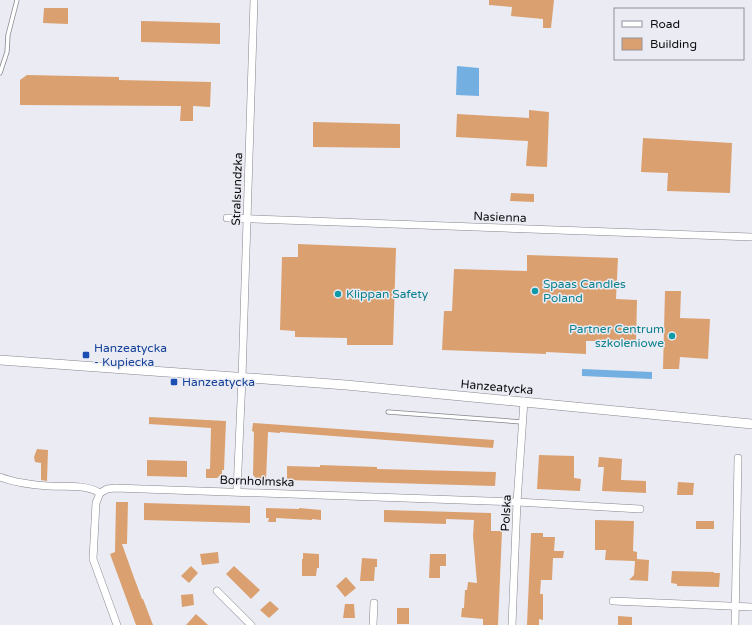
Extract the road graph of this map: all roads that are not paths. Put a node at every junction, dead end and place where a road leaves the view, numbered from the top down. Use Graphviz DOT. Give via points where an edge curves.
graph roads {
  1 [pos="17,0"];
  2 [pos="254,0"];
  3 [pos="0,73"];
  4 [pos="227,218"];
  5 [pos="247,218"];
  6 [pos="752,237"];
  7 [pos="0,360"];
  8 [pos="242,378"];
  9 [pos="524,401"];
  10 [pos="388,412"];
  11 [pos="522,422"];
  12 [pos="752,424"];
  13 [pos="738,458"];
  14 [pos="0,477"];
  15 [pos="237,491"];
  16 [pos="100,493"];
  17 [pos="517,502"];
  18 [pos="640,508"];
  19 [pos="217,591"];
  20 [pos="614,601"];
  21 [pos="374,603"];
  22 [pos="736,606"];
  23 [pos="752,607"];
  24 [pos="117,625"];
  25 [pos="251,625"];
  26 [pos="373,625"];
  27 [pos="512,625"];
  28 [pos="735,625"];
  1 -- 3 [label="lane" via="8,35 7,52"];
  2 -- 5 [label="street, Stralsundzka"];
  4 -- 5 [label="street, Nasienna"];
  5 -- 6 [label="street, Nasienna"];
  5 -- 8 [label="street, Stralsundzka"];
  7 -- 8 [label="street, Hanzeatycka"];
  8 -- 9 [label="street, Hanzeatycka"];
  8 -- 15 [label="street, Stralsundzka"];
  9 -- 11 [label="street, Polska"];
  9 -- 12 [label="street, Hanzeatycka"];
  10 -- 11 [label="lane"];
  11 -- 17 [label="street, Polska"];
  13 -- 22 [label="street"];
  14 -- 16 [label="street" via="40,485 84,487"];
  15 -- 16 [label="street, Bornholmska" via="115,488"];
  15 -- 17 [label="street, Bornholmska"];
  16 -- 24 [label="street" via="96,503 93,559"];
  17 -- 18 [label="street, Bornholmska"];
  17 -- 27 [label="street, Polska"];
  19 -- 25 [label="street"];
  20 -- 22 [label="street"];
  21 -- 26 [label="street"];
  22 -- 23 [label="street"];
  22 -- 28 [label="street"];
}
